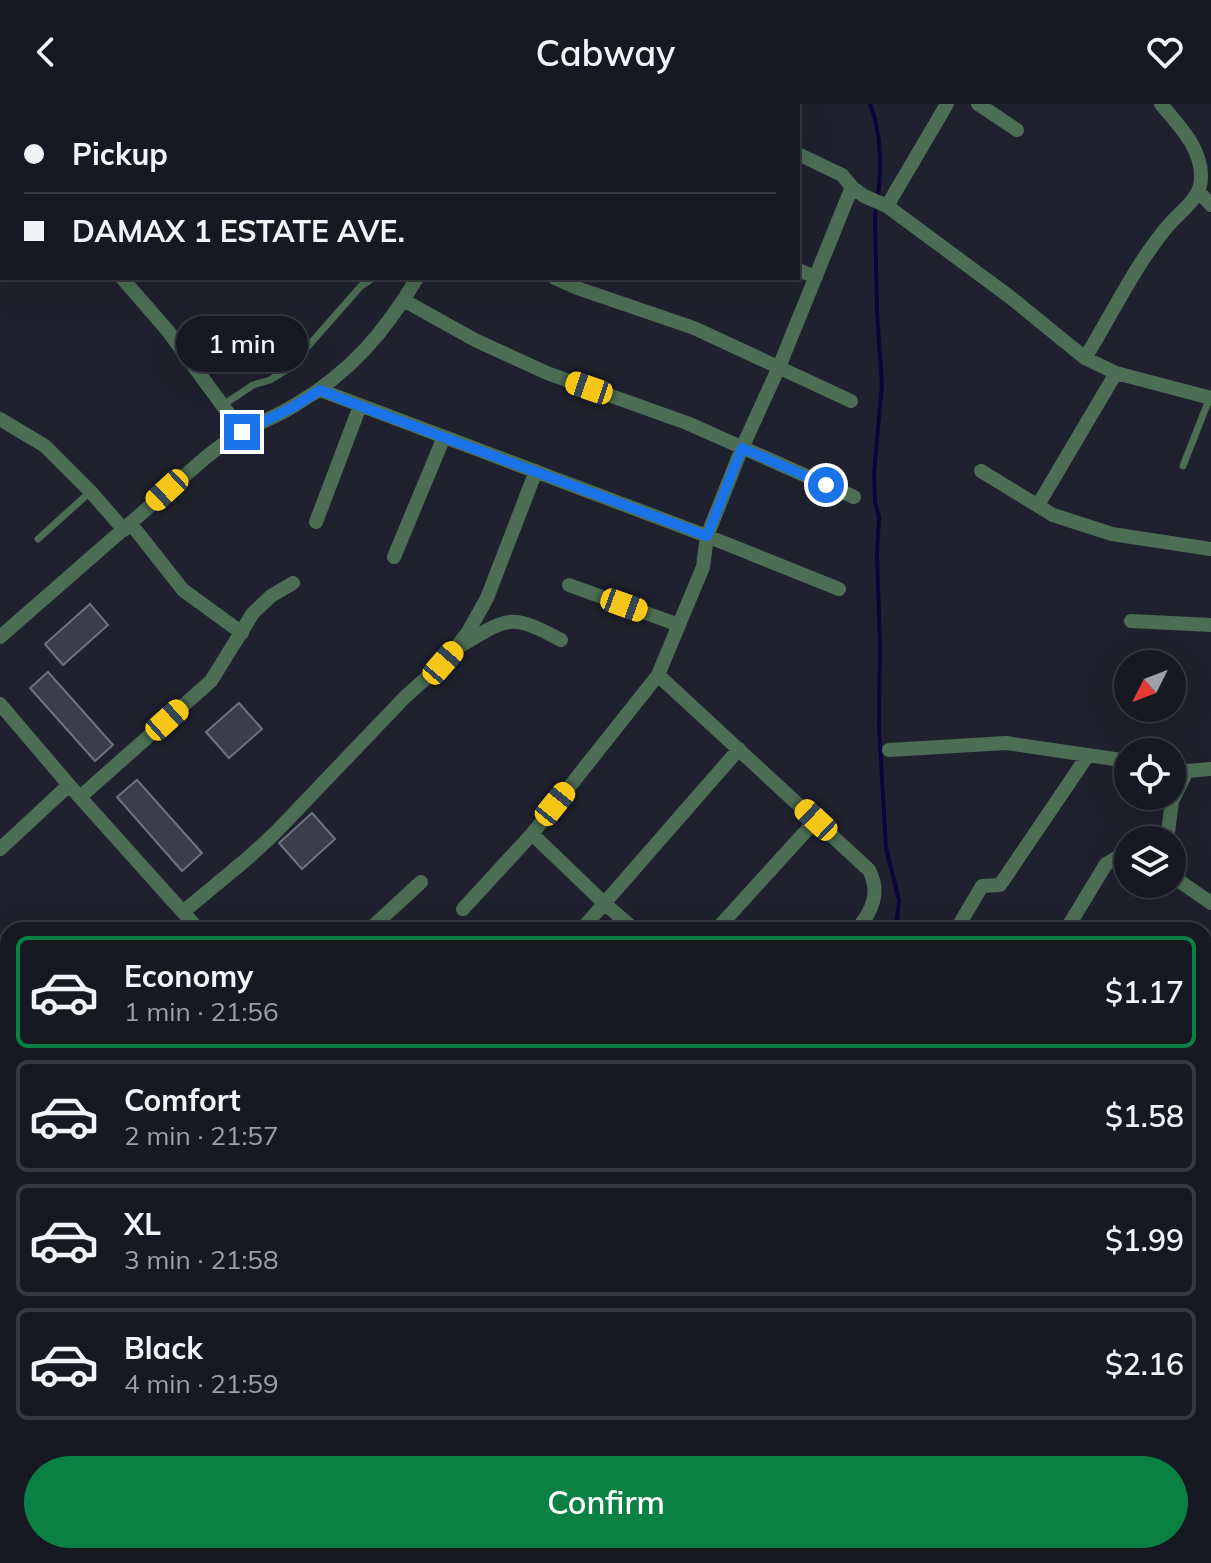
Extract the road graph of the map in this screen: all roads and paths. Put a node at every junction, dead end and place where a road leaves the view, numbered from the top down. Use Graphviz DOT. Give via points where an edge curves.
graph roads {
  1 [pos="947,104"];
  2 [pos="978,104"];
  3 [pos="1161,104"];
  4 [pos="1017,130"];
  5 [pos="800,155"];
  6 [pos="858,191"];
  7 [pos="1199,192"];
  8 [pos="884,205"];
  9 [pos="1211,205"];
  10 [pos="800,271"];
  11 [pos="816,277"];
  12 [pos="124,280"];
  13 [pos="370,280"];
  14 [pos="414,280"];
  15 [pos="560,280"];
  16 [pos="405,301"];
  17 [pos="1085,358"];
  18 [pos="779,367"];
  19 [pos="1116,373"];
  20 [pos="320,390"];
  21 [pos="1210,398"];
  22 [pos="851,401"];
  23 [pos="223,405"];
  24 [pos="360,406"];
  25 [pos="0,419"];
  26 [pos="242,432"];
  27 [pos="444,437"];
  28 [pos="742,448"];
  29 [pos="1183,466"];
  30 [pos="536,471"];
  31 [pos="981,471"];
  32 [pos="91,492"];
  33 [pos="854,497"];
  34 [pos="1038,505"];
  35 [pos="316,522"];
  36 [pos="128,527"];
  37 [pos="707,536"];
  38 [pos="38,539"];
  39 [pos="1211,549"];
  40 [pos="394,557"];
  41 [pos="293,583"];
  42 [pos="569,585"];
  43 [pos="839,589"];
  44 [pos="1131,621"];
  45 [pos="679,625"];
  46 [pos="1211,625"];
  47 [pos="242,633"];
  48 [pos="0,637"];
  49 [pos="561,640"];
  50 [pos="454,650"];
  51 [pos="658,675"];
  52 [pos="0,704"];
  53 [pos="739,749"];
  54 [pos="889,750"];
  55 [pos="1088,755"];
  56 [pos="1114,759"];
  57 [pos="1211,769"];
  58 [pos="1186,770"];
  59 [pos="69,785"];
  60 [pos="80,797"];
  61 [pos="816,820"];
  62 [pos="532,834"];
  63 [pos="0,849"];
  64 [pos="1114,859"];
  65 [pos="421,882"];
  66 [pos="1186,886"];
  67 [pos="604,903"];
  68 [pos="1211,903"];
  69 [pos="463,909"];
  70 [pos="183,912"];
  71 [pos="192,922"];
  72 [pos="378,922"];
  73 [pos="588,922"];
  74 [pos="626,922"];
  75 [pos="723,922"];
  76 [pos="861,922"];
  77 [pos="961,922"];
  78 [pos="1071,922"];
  1 -- 8 [label="street"];
  2 -- 4 [label="street"];
  3 -- 7 [label="street" via="1194,145"];
  5 -- 6 [label="street" via="842,175"];
  6 -- 8 [label="street"];
  6 -- 11 [label="street"];
  7 -- 9 [label="street"];
  7 -- 17 [label="street" via="1153,245"];
  8 -- 17 [label="street"];
  10 -- 11 [label="street"];
  11 -- 18 [label="street"];
  12 -- 23 [label="street"];
  13 -- 23 [label="lane" via="288,369"];
  14 -- 16 [label="street"];
  15 -- 18 [label="street" via="694,328"];
  16 -- 20 [label="street" via="357,359"];
  16 -- 28 [label="street" via="547,373"];
  17 -- 19 [label="street"];
  18 -- 22 [label="street"];
  18 -- 28 [label="street"];
  19 -- 21 [label="street"];
  19 -- 34 [label="street"];
  20 -- 24 [label="street"];
  20 -- 26 [label="street"];
  21 -- 29 [label="lane"];
  23 -- 26 [label="street"];
  24 -- 27 [label="street"];
  24 -- 35 [label="street"];
  25 -- 32 [label="street" via="45,446"];
  26 -- 36 [label="street"];
  27 -- 30 [label="street"];
  27 -- 40 [label="street"];
  28 -- 33 [label="street"];
  28 -- 37 [label="street"];
  30 -- 37 [label="street"];
  30 -- 50 [label="street" via="487,598"];
  31 -- 34 [label="street"];
  32 -- 36 [label="street"];
  32 -- 38 [label="lane"];
  34 -- 39 [label="street" via="1112,534"];
  36 -- 47 [label="street" via="183,590"];
  36 -- 48 [label="street"];
  37 -- 43 [label="street"];
  37 -- 45 [label="street" via="703,567"];
  41 -- 47 [label="street" via="253,613"];
  42 -- 45 [label="street"];
  44 -- 46 [label="street"];
  45 -- 51 [label="street"];
  47 -- 60 [label="street" via="211,681"];
  49 -- 50 [label="street" via="516,620 500,623"];
  50 -- 70 [label="street" via="275,833"];
  51 -- 53 [label="street"];
  51 -- 62 [label="street"];
  52 -- 59 [label="street"];
  53 -- 61 [label="street"];
  53 -- 67 [label="street"];
  54 -- 55 [label="street" via="1006,743"];
  55 -- 56 [label="street"];
  55 -- 77 [label="street" via="1000,885 982,886"];
  57 -- 58 [label="street"];
  59 -- 60 [label="street"];
  59 -- 63 [label="street"];
  60 -- 70 [label="street"];
  61 -- 75 [label="street"];
  61 -- 76 [label="street" via="874,880 873,904"];
  62 -- 67 [label="street"];
  62 -- 69 [label="street"];
  64 -- 78 [label="street"];
  65 -- 72 [label="street"];
  66 -- 68 [label="street"];
  67 -- 73 [label="street"];
  67 -- 74 [label="street"];
  70 -- 71 [label="street"];
}
